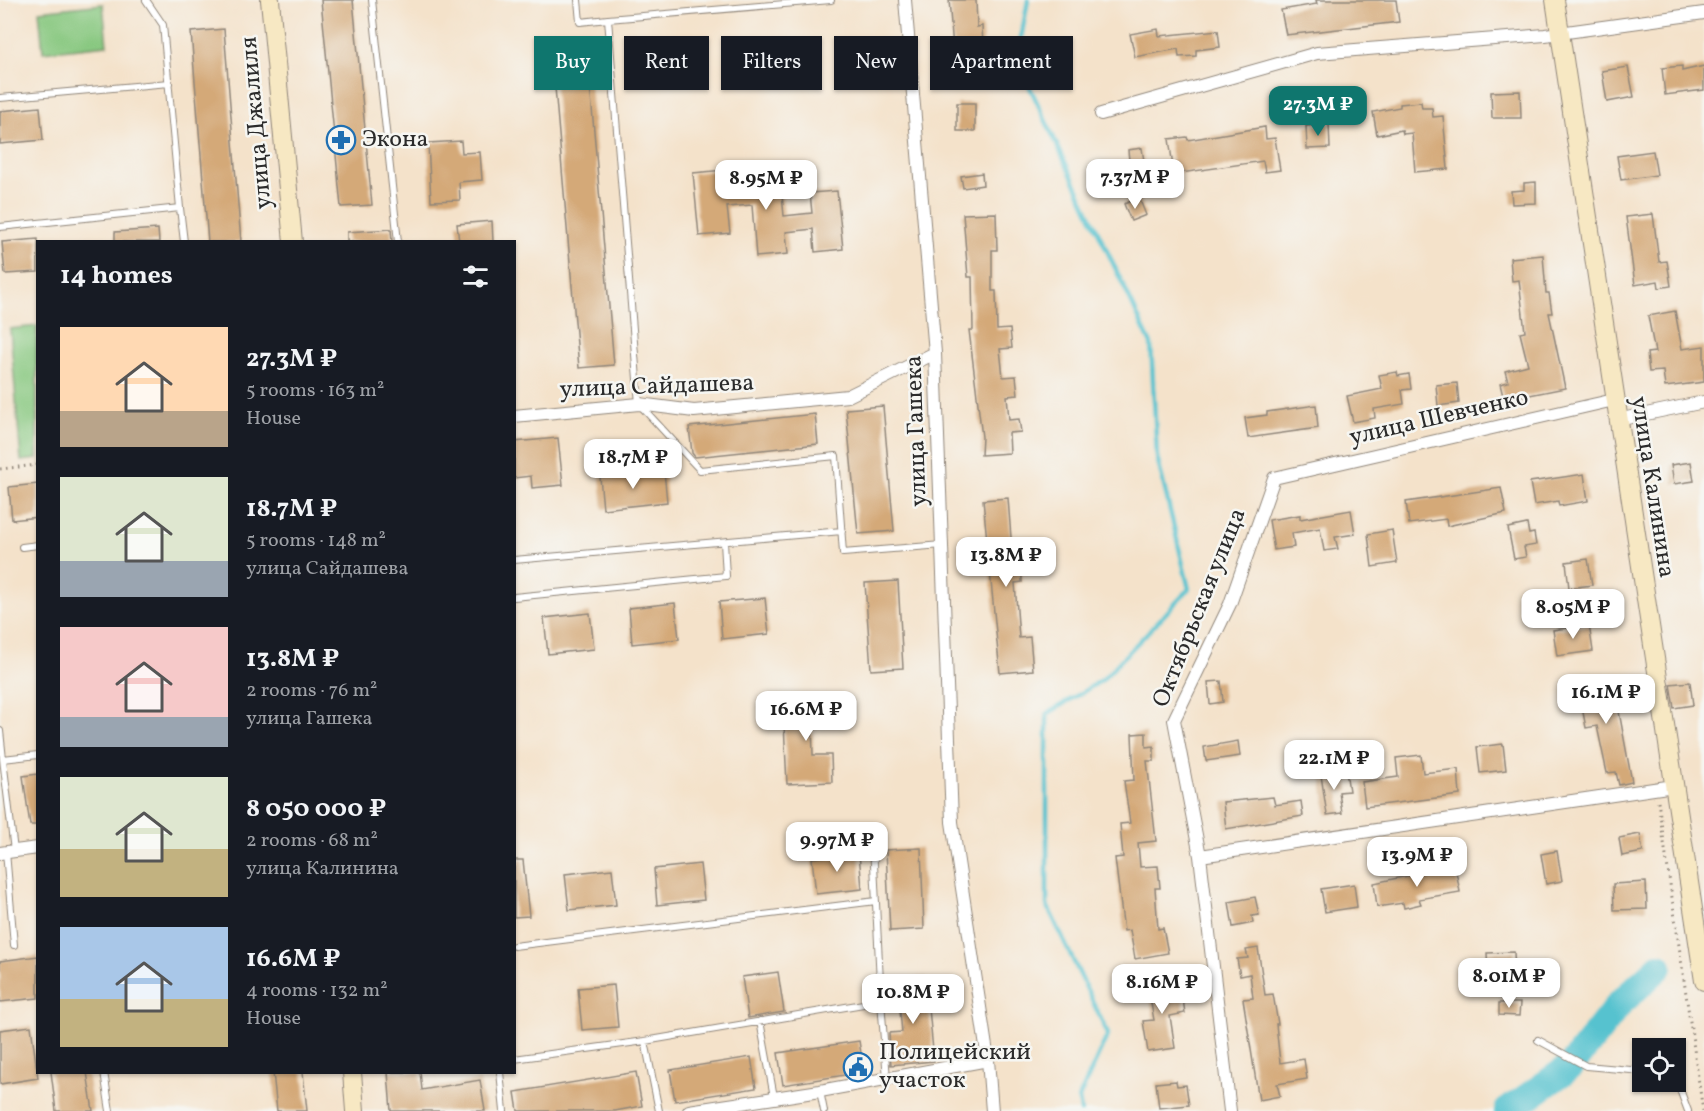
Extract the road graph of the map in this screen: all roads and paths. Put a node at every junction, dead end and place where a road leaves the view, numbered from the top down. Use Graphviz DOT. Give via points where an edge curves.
graph roads {
  1 [pos="146,0"];
  2 [pos="270,0"];
  3 [pos="372,0"];
  4 [pos="578,0"];
  5 [pos="831,0"];
  6 [pos="905,0"];
  7 [pos="1555,0"];
  8 [pos="776,2"];
  9 [pos="1704,13"];
  10 [pos="608,19"];
  11 [pos="1560,33"];
  12 [pos="169,83"];
  13 [pos="0,98"];
  14 [pos="1101,114"];
  15 [pos="180,208"];
  16 [pos="0,227"];
  17 [pos="184,240"];
  18 [pos="293,240"];
  19 [pos="398,240"];
  20 [pos="936,353"];
  21 [pos="1614,400"];
  22 [pos="1704,402"];
  23 [pos="639,404"];
  24 [pos="516,416"];
  25 [pos="1617,420"];
  26 [pos="36,465"];
  27 [pos="0,469"];
  28 [pos="1274,478"];
  29 [pos="842,531"];
  30 [pos="724,542"];
  31 [pos="36,545"];
  32 [pos="942,545"];
  33 [pos="22,547"];
  34 [pos="516,560"];
  35 [pos="516,597"];
  36 [pos="0,731"];
  37 [pos="36,755"];
  38 [pos="3,759"];
  39 [pos="1674,786"];
  40 [pos="873,846"];
  41 [pos="36,848"];
  42 [pos="7,852"];
  43 [pos="1200,856"];
  44 [pos="876,902"];
  45 [pos="14,945"];
  46 [pos="516,946"];
  47 [pos="1704,981"];
  48 [pos="881,1001"];
  49 [pos="760,1021"];
  50 [pos="1538,1040"];
  51 [pos="645,1041"];
  52 [pos="516,1059"];
  53 [pos="988,1060"];
  54 [pos="1632,1070"];
  55 [pos="104,1074"];
  56 [pos="352,1074"];
  57 [pos="500,1074"];
  58 [pos="887,1079"];
  59 [pos="820,1091"];
  60 [pos="1681,1092"];
  61 [pos="774,1098"];
  62 [pos="110,1111"];
  63 [pos="355,1111"];
  64 [pos="504,1111"];
  65 [pos="659,1111"];
  66 [pos="689,1111"];
  67 [pos="824,1111"];
  68 [pos="992,1111"];
  69 [pos="1230,1111"];
  70 [pos="1688,1111"];
  1 -- 12 [label="lane" via="163,25"];
  2 -- 18 [label="main road, улица Джалиля"];
  3 -- 19 [label="lane"];
  4 -- 10 [label="lane" via="580,22"];
  5 -- 8 [label="lane"];
  6 -- 20 [label="street, улица Гашека"];
  7 -- 11 [label="main road, улица Калинина"];
  8 -- 10 [label="lane"];
  9 -- 11 [label="street"];
  10 -- 23 [label="lane"];
  11 -- 14 [label="street" via="1317,53"];
  11 -- 21 [label="main road, улица Калинина"];
  12 -- 13 [label="lane"];
  12 -- 15 [label="lane"];
  15 -- 16 [label="lane"];
  15 -- 17 [label="lane"];
  20 -- 23 [label="street, улица Сайдашева" via="848,396 694,411"];
  20 -- 32 [label="street, улица Гашека"];
  21 -- 25 [label="main road, улица Калинина"];
  21 -- 28 [label="street, улица Шевченко"];
  22 -- 25 [label="street"];
  23 -- 24 [label="street, улица Сайдашева"];
  23 -- 29 [label="lane" via="700,470 836,456"];
  25 -- 39 [label="main road, улица Калинина"];
  26 -- 27 [label="path"];
  28 -- 43 [label="street, Октябрьская улица" via="1230,603 1174,720"];
  29 -- 30 [label="lane"];
  29 -- 32 [label="lane" via="843,553"];
  30 -- 34 [label="lane"];
  30 -- 35 [label="lane" via="726,576"];
  31 -- 33 [label="lane"];
  32 -- 53 [label="street, улица Гашека" via="952,822"];
  36 -- 38 [label="lane"];
  37 -- 38 [label="lane"];
  38 -- 42 [label="lane"];
  39 -- 43 [label="street"];
  39 -- 47 [label="main road, улица Калинина"];
  40 -- 44 [label="lane"];
  41 -- 42 [label="street"];
  42 -- 45 [label="lane"];
  43 -- 69 [label="street, Октябрьская улица"];
  44 -- 46 [label="lane"];
  44 -- 48 [label="lane"];
  48 -- 49 [label="lane"];
  48 -- 58 [label="lane"];
  49 -- 51 [label="lane"];
  49 -- 61 [label="lane"];
  50 -- 54 [label="lane" via="1586,1066"];
  51 -- 52 [label="lane"];
  51 -- 65 [label="lane"];
  53 -- 58 [label="street"];
  53 -- 68 [label="street, улица Гашека"];
  55 -- 62 [label="lane"];
  56 -- 63 [label="main road"];
  57 -- 64 [label="lane"];
  58 -- 59 [label="street"];
  59 -- 61 [label="street"];
  59 -- 67 [label="lane"];
  60 -- 70 [label="lane"];
  61 -- 66 [label="street"];
}
